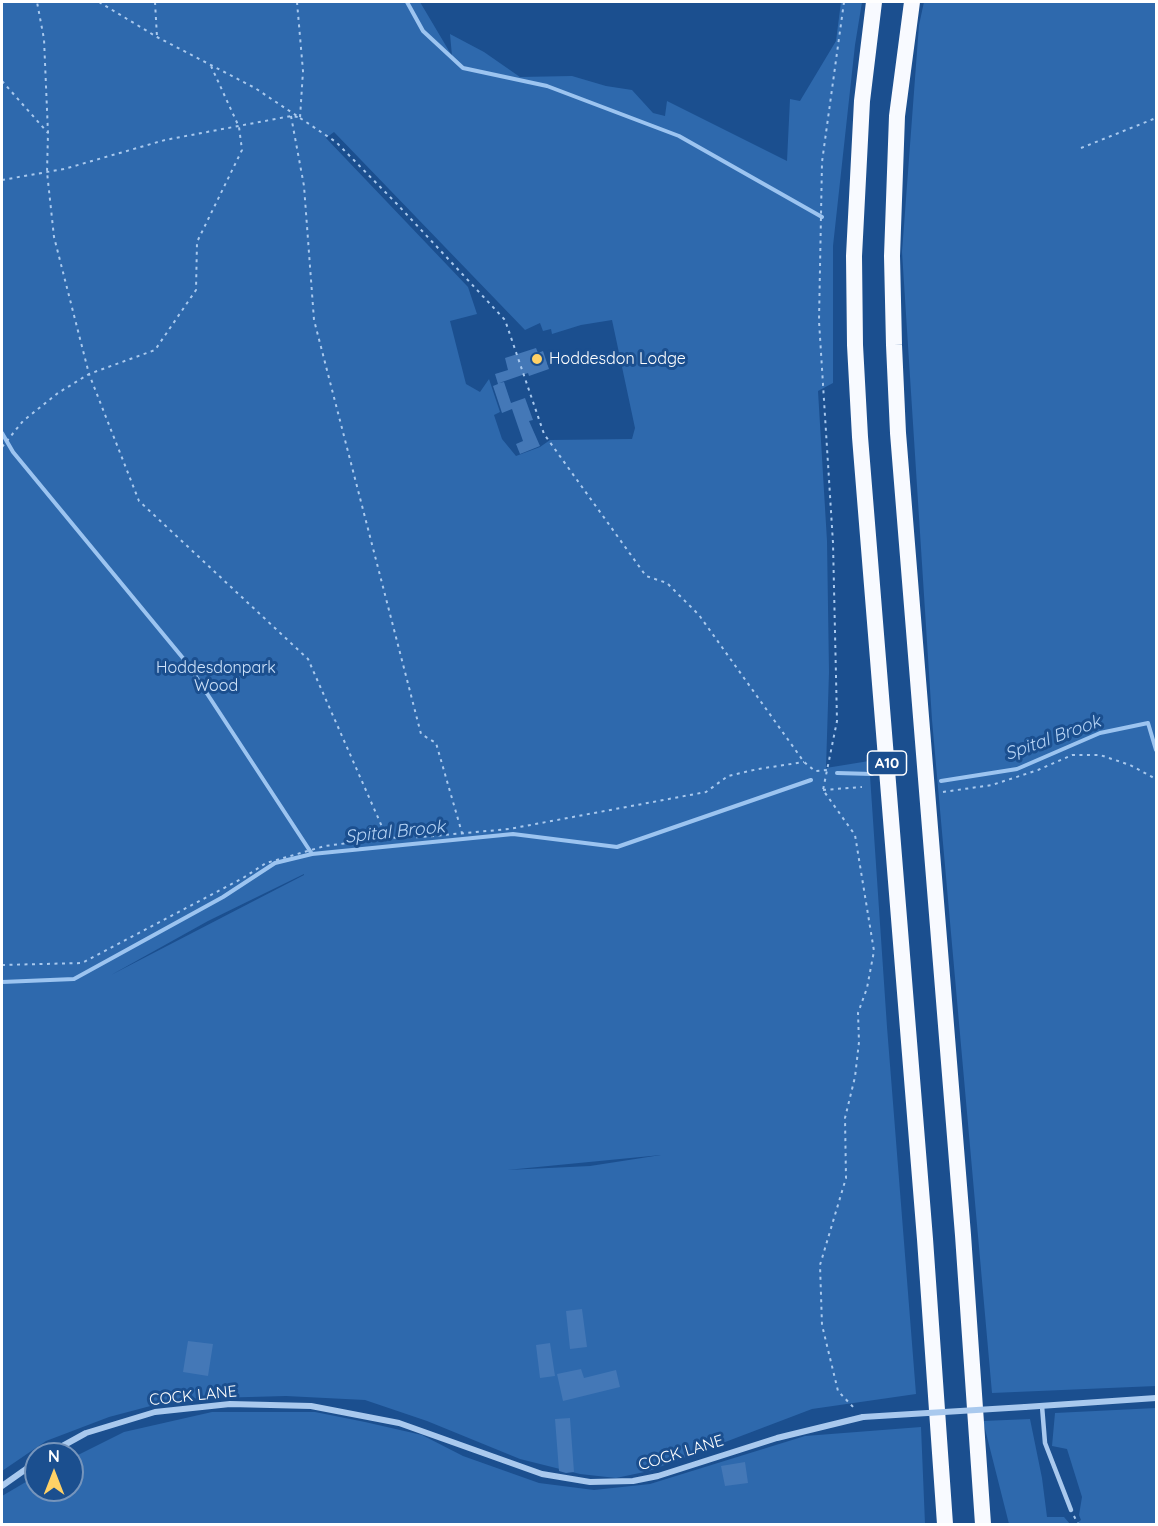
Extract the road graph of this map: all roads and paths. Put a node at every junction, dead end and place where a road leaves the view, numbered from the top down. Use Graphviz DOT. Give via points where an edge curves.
graph roads {
  1 [pos="37,2"];
  2 [pos="99,2"];
  3 [pos="155,2"];
  4 [pos="297,2"];
  5 [pos="844,2"];
  6 [pos="874,2"];
  7 [pos="912,2"];
  8 [pos="157,37"];
  9 [pos="211,64"];
  10 [pos="2,81"];
  11 [pos="291,116"];
  12 [pos="300,118"];
  13 [pos="1156,118"];
  14 [pos="239,127"];
  15 [pos="48,134"];
  16 [pos="1081,148"];
  17 [pos="47,172"];
  18 [pos="2,180"];
  19 [pos="89,374"];
  20 [pos="2,447"];
  21 [pos="804,762"];
  22 [pos="828,770"];
  23 [pos="1156,779"];
  24 [pos="862,787"];
  25 [pos="823,790"];
  26 [pos="940,793"];
  27 [pos="462,833"];
  28 [pos="387,838"];
  29 [pos="2,965"];
  30 [pos="1156,1398"];
  31 [pos="1042,1406"];
  32 [pos="863,1417"];
  33 [pos="70,1442"];
  34 [pos="24,1470"];
  35 [pos="2,1486"];
  36 [pos="1071,1510"];
  37 [pos="945,1524"];
  38 [pos="982,1524"];
  1 -- 15 [label="path" via="44,39"];
  2 -- 8 [label="path"];
  3 -- 8 [label="path"];
  4 -- 12 [label="path" via="303,71"];
  5 -- 22 [label="path" via="822,162 819,321 832,543 837,721"];
  6 -- 37 [label="highway, A10" via="862,101 854,256 858,391"];
  7 -- 38 [label="highway, A10" via="896,126 894,356"];
  8 -- 9 [label="path"];
  9 -- 12 [label="path"];
  9 -- 14 [label="path"];
  10 -- 15 [label="path"];
  11 -- 12 [label="path"];
  11 -- 14 [label="path"];
  11 -- 27 [label="path" via="304,186 314,320 421,734 436,743"];
  12 -- 21 [label="path" via="336,142 505,320 544,434 646,576 667,583 699,615"];
  13 -- 16 [label="path"];
  14 -- 17 [label="path" via="165,140"];
  14 -- 19 [label="path" via="242,150 197,242 196,290 155,350"];
  15 -- 17 [label="path"];
  17 -- 18 [label="path"];
  17 -- 19 [label="path" via="54,237"];
  19 -- 20 [label="path" via="23,421"];
  19 -- 28 [label="path" via="139,501 308,659"];
  21 -- 22 [label="path" via="815,771"];
  21 -- 27 [label="path" via="728,776 706,792 509,829"];
  22 -- 25 [label="path"];
  23 -- 26 [label="path" via="1100,755 1072,755 992,785"];
  24 -- 25 [label="path"];
  25 -- 32 [label="path" via="855,835 874,951 858,1013 858,1054 845,1118 846,1178 820,1265 822,1326 837,1390"];
  27 -- 28 [label="path"];
  28 -- 29 [label="path" via="325,846 266,863 82,963"];
  30 -- 31 [label="street, COCK LANE"];
  31 -- 32 [label="street, COCK LANE, bridge"];
  31 -- 36 [label="lane" via="1045,1443"];
  32 -- 33 [label="street, COCK LANE" via="777,1437 633,1481 590,1482 542,1474 399,1423 310,1406 230,1404 155,1412 86,1433"];
  34 -- 35 [label="street"];
}
